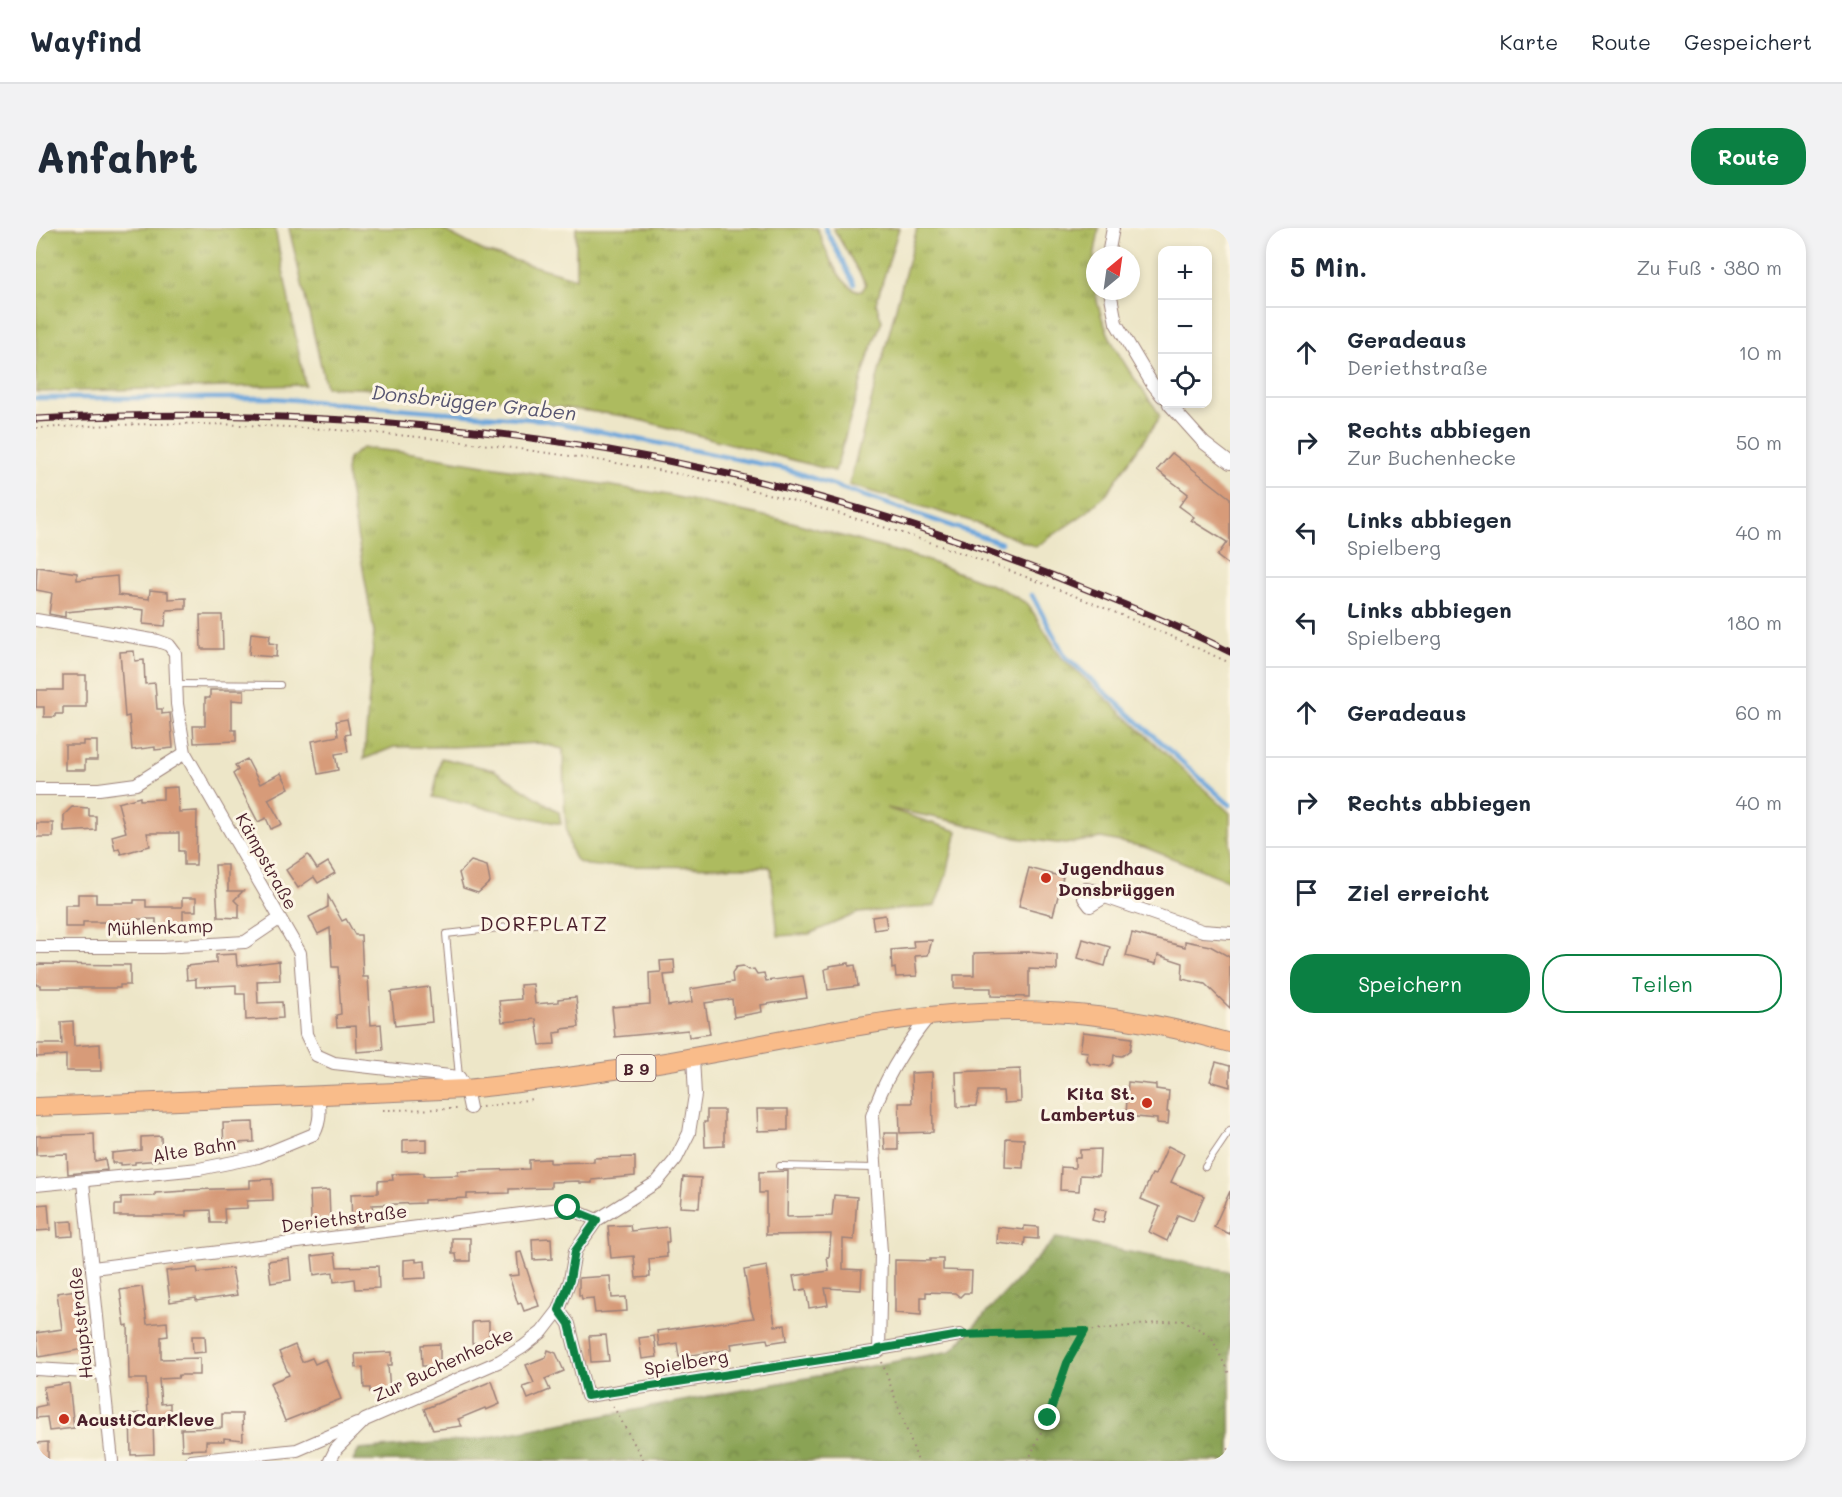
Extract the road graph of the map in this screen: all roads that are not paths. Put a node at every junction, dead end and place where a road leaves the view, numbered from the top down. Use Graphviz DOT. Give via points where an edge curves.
graph roads {
  1 [pos="1113,228"];
  2 [pos="1110,246"];
  3 [pos="1112,300"];
  4 [pos="1158,391"];
  5 [pos="1172,408"];
  6 [pos="1230,463"];
  7 [pos="36,620"];
  8 [pos="176,684"];
  9 [pos="280,685"];
  10 [pos="186,753"];
  11 [pos="36,789"];
  12 [pos="1105,897"];
  13 [pos="279,919"];
  14 [pos="544,923"];
  15 [pos="1230,933"];
  16 [pos="36,947"];
  17 [pos="930,1015"];
  18 [pos="1230,1043"];
  19 [pos="693,1058"];
  20 [pos="462,1083"];
  21 [pos="318,1095"];
  22 [pos="36,1107"];
  23 [pos="470,1108"];
  24 [pos="1230,1130"];
  25 [pos="780,1166"];
  26 [pos="1204,1167"];
  27 [pos="874,1168"];
  28 [pos="83,1182"];
  29 [pos="36,1185"];
  30 [pos="597,1220"];
  31 [pos="93,1268"];
  32 [pos="559,1310"];
  33 [pos="960,1335"];
  34 [pos="879,1350"];
  35 [pos="36,1369"];
  36 [pos="104,1373"];
  37 [pos="365,1420"];
  38 [pos="112,1461"];
  39 [pos="191,1461"];
  40 [pos="330,1461"];
  1 -- 2 [label="street"];
  3 -- 4 [label="street" via="1116,323"];
  5 -- 6 [label="street" via="1204,443"];
  7 -- 8 [label="street, Kämpstraße" via="169,645 175,654"];
  8 -- 9 [label="lane"];
  8 -- 10 [label="street, Kämpstraße"];
  10 -- 11 [label="street" via="136,784 99,789"];
  10 -- 13 [label="street, Kämpstraße"];
  12 -- 15 [label="street" via="1203,931"];
  13 -- 16 [label="street, Mühlenkamp" via="245,942 162,947"];
  13 -- 20 [label="street, Kämpstraße" via="300,953 306,1034 316,1055 334,1063"];
  14 -- 20 [label="lane" via="446,934"];
  17 -- 18 [label="main road, B 9" via="1067,1013 1133,1020"];
  17 -- 19 [label="main road, B 9"];
  17 -- 27 [label="street" via="890,1071 878,1097 872,1116"];
  19 -- 20 [label="main road, B 9" via="626,1070"];
  19 -- 30 [label="street, Zur Buchenhecke" via="695,1095 688,1133 676,1159 657,1182"];
  20 -- 21 [label="main road, B 9"];
  20 -- 23 [label="street"];
  21 -- 22 [label="main road, B 9"];
  21 -- 28 [label="street, Alte Bahn" via="320,1111 314,1134 258,1156 199,1169"];
  24 -- 26 [label="lane"];
  25 -- 27 [label="lane"];
  27 -- 34 [label="street" via="881,1253"];
  28 -- 29 [label="street, Alte Bahn"];
  28 -- 31 [label="street, Hauptstraße"];
  30 -- 31 [label="street, Deriethstraße" via="568,1208"];
  30 -- 32 [label="street, Zur Buchenhecke" via="575,1251"];
  31 -- 36 [label="street, Hauptstraße"];
  32 -- 34 [label="street, Spielberg" via="569,1324 587,1396"];
  32 -- 37 [label="street, Zur Buchenhecke" via="542,1332 523,1347"];
  33 -- 34 [label="street, Spielberg"];
  35 -- 36 [label="street"];
  36 -- 38 [label="street, Hauptstraße"];
  37 -- 39 [label="street" via="297,1450"];
  37 -- 40 [label="street, Zur Buchenhecke" via="336,1449"];
}
